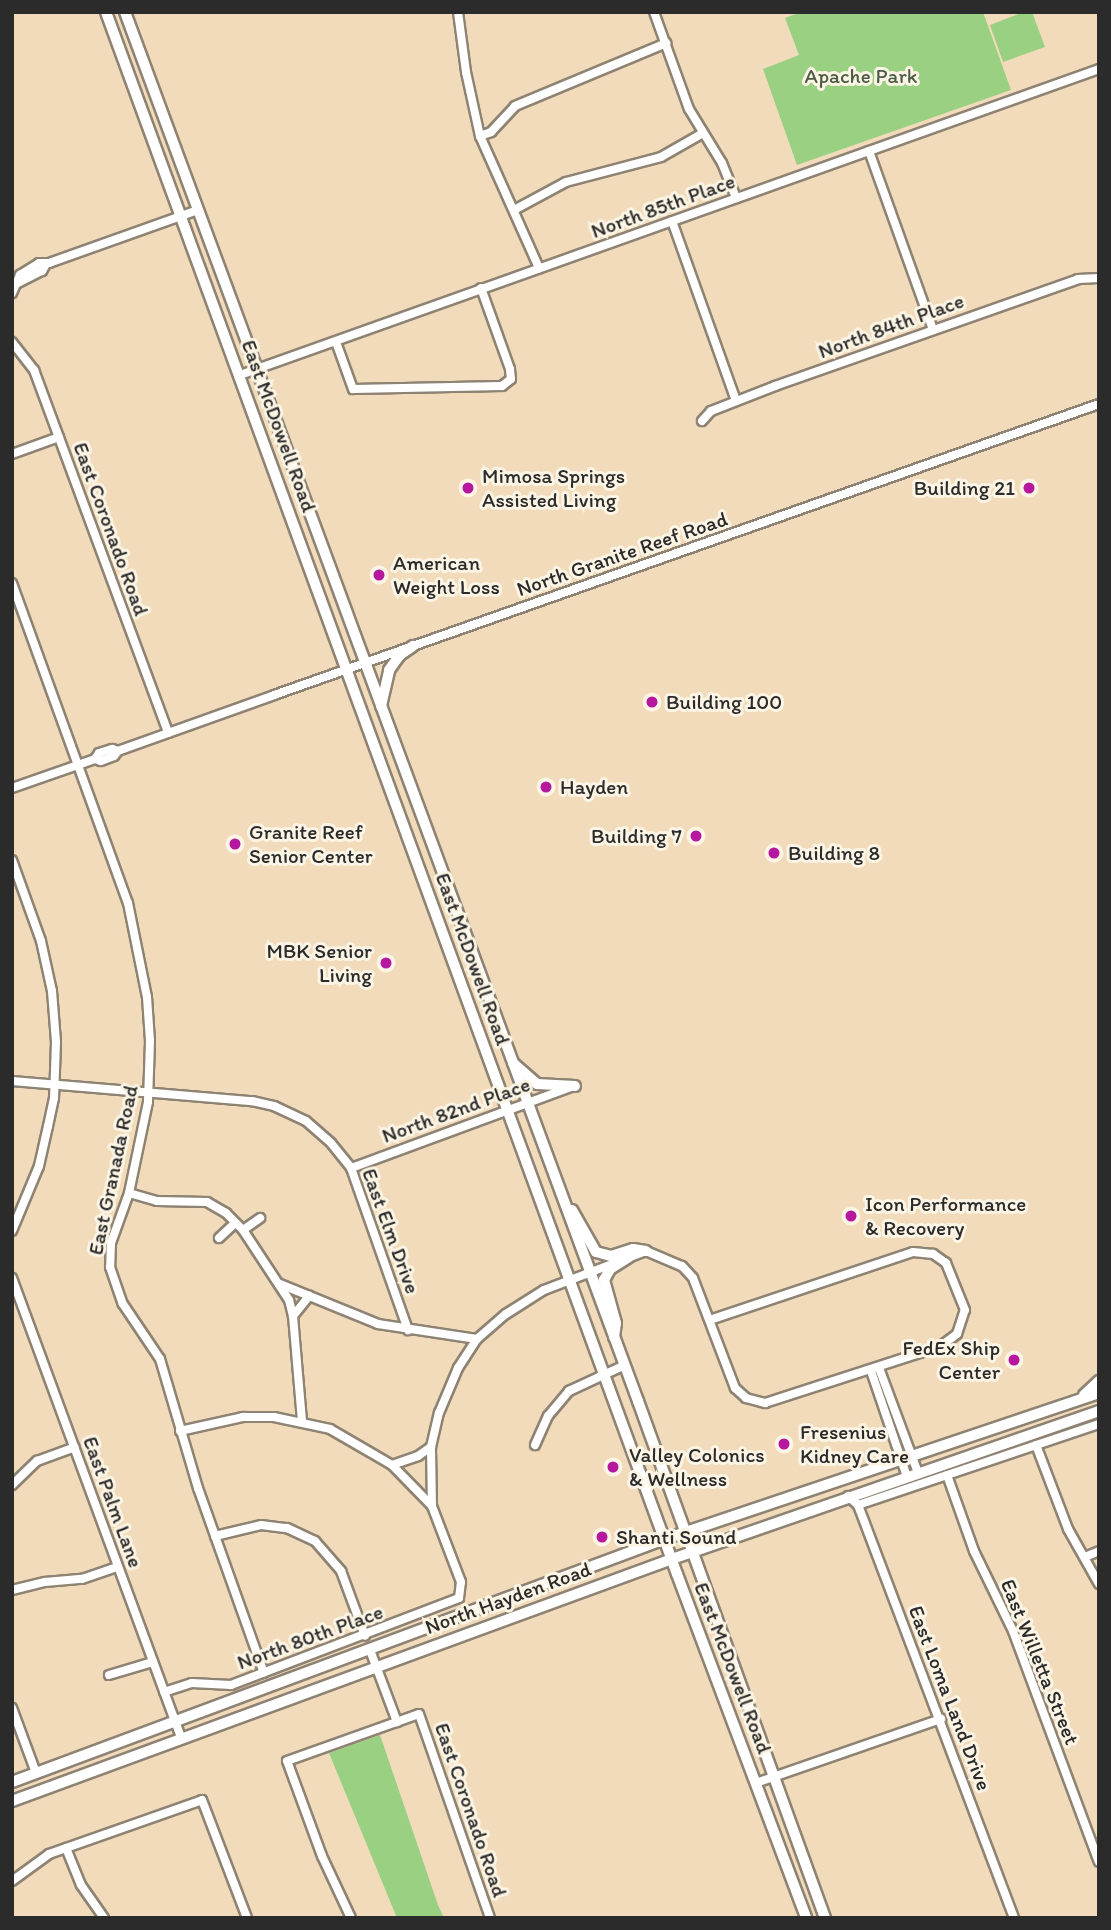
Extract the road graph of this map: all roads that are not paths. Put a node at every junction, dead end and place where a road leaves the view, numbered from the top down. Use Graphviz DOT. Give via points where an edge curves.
graph roads {
  1 [pos="106,12"];
  2 [pos="125,12"];
  3 [pos="458,12"];
  4 [pos="654,12"];
  5 [pos="666,43"];
  6 [pos="1099,69"];
  7 [pos="162,111"];
  8 [pos="145,118"];
  9 [pos="703,133"];
  10 [pos="480,136"];
  11 [pos="869,151"];
  12 [pos="736,198"];
  13 [pos="198,210"];
  14 [pos="514,210"];
  15 [pos="181,216"];
  16 [pos="672,221"];
  17 [pos="539,268"];
  18 [pos="1099,278"];
  19 [pos="15,280"];
  20 [pos="481,288"];
  21 [pos="12,293"];
  22 [pos="933,330"];
  23 [pos="12,342"];
  24 [pos="336,342"];
  25 [pos="256,370"];
  26 [pos="240,375"];
  27 [pos="736,401"];
  28 [pos="1099,404"];
  29 [pos="702,421"];
  30 [pos="59,437"];
  31 [pos="12,454"];
  32 [pos="293,472"];
  33 [pos="278,479"];
  34 [pos="12,583"];
  35 [pos="413,646"];
  36 [pos="363,663"];
  37 [pos="347,669"];
  38 [pos="381,710"];
  39 [pos="168,733"];
  40 [pos="79,765"];
  41 [pos="12,788"];
  42 [pos="12,860"];
  43 [pos="442,874"];
  44 [pos="424,881"];
  45 [pos="510,1060"];
  46 [pos="12,1081"];
  47 [pos="54,1085"];
  48 [pos="575,1086"];
  49 [pos="149,1092"];
  50 [pos="526,1103"];
  51 [pos="508,1110"];
  52 [pos="351,1168"];
  53 [pos="551,1169"];
  54 [pos="128,1193"];
  55 [pos="260,1218"];
  56 [pos="235,1223"];
  57 [pos="243,1230"];
  58 [pos="12,1231"];
  59 [pos="219,1238"];
  60 [pos="646,1251"];
  61 [pos="629,1257"];
  62 [pos="589,1272"];
  63 [pos="12,1278"];
  64 [pos="570,1279"];
  65 [pos="280,1284"];
  66 [pos="309,1296"];
  67 [pos="293,1316"];
  68 [pos="710,1320"];
  69 [pos="408,1330"];
  70 [pos="614,1338"];
  71 [pos="477,1339"];
  72 [pos="625,1365"];
  73 [pos="875,1369"];
  74 [pos="604,1374"];
  75 [pos="1099,1381"];
  76 [pos="1099,1393"];
  77 [pos="1078,1400"];
  78 [pos="1099,1411"];
  79 [pos="302,1421"];
  80 [pos="1099,1423"];
  81 [pos="180,1431"];
  82 [pos="535,1444"];
  83 [pos="1036,1445"];
  84 [pos="75,1447"];
  85 [pos="431,1447"];
  86 [pos="906,1458"];
  87 [pos="392,1465"];
  88 [pos="913,1475"];
  89 [pos="947,1475"];
  90 [pos="12,1485"];
  91 [pos="848,1496"];
  92 [pos="858,1505"];
  93 [pos="432,1506"];
  94 [pos="686,1532"];
  95 [pos="215,1536"];
  96 [pos="665,1539"];
  97 [pos="1099,1551"];
  98 [pos="692,1552"];
  99 [pos="1085,1557"];
  100 [pos="672,1559"];
  101 [pos="117,1567"];
  102 [pos="1099,1584"];
  103 [pos="12,1590"];
  104 [pos="365,1636"];
  105 [pos="370,1650"];
  106 [pos="153,1662"];
  107 [pos="376,1667"];
  108 [pos="264,1673"];
  109 [pos="109,1675"];
  110 [pos="164,1692"];
  111 [pos="12,1708"];
  112 [pos="941,1718"];
  113 [pos="175,1722"];
  114 [pos="397,1722"];
  115 [pos="181,1738"];
  116 [pos="36,1773"];
  117 [pos="774,1776"];
  118 [pos="12,1782"];
  119 [pos="756,1783"];
  120 [pos="12,1801"];
  121 [pos="66,1848"];
  122 [pos="1099,1862"];
  123 [pos="12,1881"];
  124 [pos="104,1918"];
  125 [pos="247,1918"];
  126 [pos="351,1918"];
  127 [pos="490,1918"];
  128 [pos="806,1918"];
  129 [pos="825,1918"];
  130 [pos="1014,1918"];
  1 -- 8 [label="main road, East McDowell Road"];
  2 -- 7 [label="main road, East McDowell Road"];
  3 -- 10 [label="street"];
  4 -- 5 [label="street"];
  5 -- 9 [label="street" via="689,109"];
  5 -- 10 [label="street" via="515,106 491,132"];
  6 -- 11 [label="street, North 85th Place"];
  7 -- 8 [label="main road"];
  7 -- 13 [label="main road, East McDowell Road"];
  8 -- 15 [label="main road, East McDowell Road"];
  9 -- 12 [label="street"];
  9 -- 14 [label="street" via="661,157 566,182"];
  10 -- 14 [label="street"];
  11 -- 12 [label="street, North 85th Place"];
  11 -- 22 [label="street"];
  12 -- 16 [label="street, North 85th Place"];
  13 -- 15 [label="street"];
  13 -- 25 [label="main road, East McDowell Road"];
  14 -- 17 [label="street"];
  15 -- 19 [label="street" via="46,264 39,262"];
  15 -- 26 [label="main road, East McDowell Road"];
  16 -- 17 [label="street, North 85th Place"];
  16 -- 27 [label="street"];
  17 -- 20 [label="street, North 85th Place"];
  18 -- 22 [label="street, North 84th Place" via="1078,279"];
  19 -- 21 [label="street"];
  20 -- 24 [label="street, North 85th Place"];
  20 -- 24 [label="street" via="511,379 502,386 353,388"];
  22 -- 27 [label="street, North 84th Place"];
  23 -- 30 [label="street, East Coronado Road" via="34,370"];
  24 -- 25 [label="street, North 85th Place"];
  25 -- 26 [label="street, North 85th Place"];
  25 -- 32 [label="main road, East McDowell Road"];
  26 -- 33 [label="main road, East McDowell Road"];
  27 -- 29 [label="street, North 84th Place" via="711,411"];
  28 -- 35 [label="street, North Granite Reef Road"];
  30 -- 31 [label="street"];
  30 -- 39 [label="street, East Coronado Road"];
  32 -- 33 [label="main road"];
  32 -- 36 [label="main road, East McDowell Road"];
  33 -- 37 [label="main road, East McDowell Road"];
  34 -- 40 [label="street, East Granada Road"];
  35 -- 36 [label="street, North Granite Reef Road"];
  35 -- 38 [label="main road" via="400,654 389,670"];
  36 -- 37 [label="street, North Granite Reef Road"];
  36 -- 38 [label="main road, East McDowell Road"];
  37 -- 39 [label="street, North Granite Reef Road"];
  37 -- 44 [label="main road, East McDowell Road"];
  38 -- 43 [label="main road, East McDowell Road"];
  39 -- 40 [label="street, North Granite Reef Road" via="99,753"];
  40 -- 41 [label="street, North Granite Reef Road"];
  40 -- 49 [label="street, East Granada Road" via="128,903 141,954 150,1041"];
  42 -- 47 [label="street" via="41,941 52,991"];
  43 -- 44 [label="main road"];
  43 -- 45 [label="main road, East McDowell Road"];
  44 -- 51 [label="main road, East McDowell Road"];
  45 -- 48 [label="main road" via="537,1084"];
  45 -- 50 [label="main road, East McDowell Road"];
  46 -- 47 [label="street, East Elm Drive"];
  47 -- 49 [label="street, East Elm Drive"];
  47 -- 58 [label="street" via="38,1166"];
  48 -- 50 [label="street, North 82nd Place"];
  49 -- 52 [label="street, East Elm Drive" via="274,1106 317,1130"];
  49 -- 54 [label="street, East Granada Road"];
  50 -- 51 [label="street, North 82nd Place"];
  50 -- 53 [label="main road, East McDowell Road"];
  51 -- 52 [label="street, North 82nd Place"];
  51 -- 64 [label="main road, East McDowell Road"];
  52 -- 69 [label="street, East Elm Drive"];
  53 -- 60 [label="main road" via="596,1252 611,1256"];
  53 -- 62 [label="main road, East McDowell Road"];
  54 -- 56 [label="street" via="158,1201 207,1202"];
  54 -- 81 [label="street, East Granada Road" via="111,1243 110,1267 122,1304 160,1359"];
  55 -- 57 [label="street"];
  56 -- 57 [label="street"];
  56 -- 59 [label="street"];
  57 -- 65 [label="street"];
  60 -- 61 [label="street"];
  60 -- 68 [label="street" via="682,1266 693,1278"];
  61 -- 62 [label="street"];
  61 -- 70 [label="main road" via="610,1269 604,1280 616,1323"];
  62 -- 64 [label="street"];
  62 -- 70 [label="main road, East McDowell Road"];
  63 -- 84 [label="street, East Palm Lane"];
  64 -- 71 [label="street" via="526,1300"];
  64 -- 74 [label="main road, East McDowell Road"];
  65 -- 66 [label="street"];
  65 -- 67 [label="street"];
  66 -- 67 [label="street"];
  66 -- 69 [label="street" via="378,1324"];
  67 -- 79 [label="street"];
  68 -- 73 [label="street" via="735,1388 746,1398 771,1403"];
  68 -- 73 [label="street" via="913,1252 933,1254 946,1263 964,1305 957,1334 932,1349"];
  69 -- 71 [label="street"];
  70 -- 72 [label="main road, East McDowell Road"];
  71 -- 85 [label="street" via="458,1368"];
  72 -- 74 [label="street"];
  72 -- 94 [label="main road, East McDowell Road"];
  73 -- 86 [label="street"];
  74 -- 82 [label="street" via="569,1391 548,1416"];
  74 -- 96 [label="main road, East McDowell Road"];
  75 -- 77 [label="main road"];
  76 -- 77 [label="main road, North Hayden Road"];
  77 -- 86 [label="main road, North Hayden Road"];
  78 -- 88 [label="main road, North Hayden Road"];
  79 -- 81 [label="street" via="243,1418"];
  79 -- 87 [label="street" via="330,1429"];
  80 -- 83 [label="street"];
  81 -- 95 [label="street, East Granada Road"];
  83 -- 89 [label="street"];
  83 -- 99 [label="street" via="1068,1529"];
  84 -- 90 [label="street" via="37,1461"];
  84 -- 101 [label="street, East Palm Lane"];
  85 -- 87 [label="street"];
  85 -- 93 [label="street"];
  86 -- 88 [label="street"];
  86 -- 94 [label="main road, North Hayden Road"];
  87 -- 93 [label="street"];
  88 -- 91 [label="main road, North Hayden Road"];
  89 -- 92 [label="street"];
  89 -- 122 [label="street, East Willetta Street" via="974,1550 1018,1643"];
  91 -- 92 [label="street, East Loma Land Drive"];
  91 -- 98 [label="main road, North Hayden Road"];
  92 -- 112 [label="street, East Loma Land Drive"];
  93 -- 104 [label="street, North 80th Place" via="462,1592 451,1603"];
  94 -- 96 [label="main road, North Hayden Road"];
  94 -- 98 [label="main road, East McDowell Road"];
  95 -- 104 [label="street" via="261,1525 286,1528 315,1541 341,1571"];
  95 -- 108 [label="street, East Granada Road"];
  96 -- 100 [label="main road, East McDowell Road"];
  96 -- 105 [label="main road, North Hayden Road"];
  97 -- 99 [label="street"];
  98 -- 100 [label="main road, North Hayden Road"];
  98 -- 117 [label="main road, East McDowell Road"];
  99 -- 102 [label="street"];
  100 -- 107 [label="main road, North Hayden Road"];
  100 -- 119 [label="main road, East McDowell Road"];
  101 -- 103 [label="street" via="82,1579"];
  101 -- 106 [label="street, East Palm Lane"];
  104 -- 108 [label="street, North 80th Place"];
  105 -- 107 [label="street"];
  105 -- 113 [label="main road, North Hayden Road"];
  106 -- 109 [label="street"];
  106 -- 110 [label="street, East Palm Lane"];
  107 -- 114 [label="street"];
  107 -- 115 [label="main road, North Hayden Road"];
  108 -- 110 [label="street, North 80th Place" via="231,1685 192,1683"];
  110 -- 113 [label="street, East Palm Lane"];
  111 -- 116 [label="street"];
  112 -- 117 [label="street"];
  112 -- 130 [label="street, East Loma Land Drive"];
  113 -- 115 [label="street, East Palm Lane"];
  113 -- 116 [label="main road, North Hayden Road"];
  114 -- 126 [label="street" via="287,1761"];
  114 -- 127 [label="street, East Coronado Road" via="419,1714"];
  115 -- 120 [label="main road, North Hayden Road"];
  116 -- 118 [label="main road, North Hayden Road"];
  117 -- 119 [label="street"];
  117 -- 129 [label="main road, East McDowell Road"];
  119 -- 128 [label="main road, East McDowell Road"];
  121 -- 123 [label="street" via="41,1858"];
  121 -- 124 [label="street" via="85,1892"];
  121 -- 125 [label="street" via="202,1800"];
}
